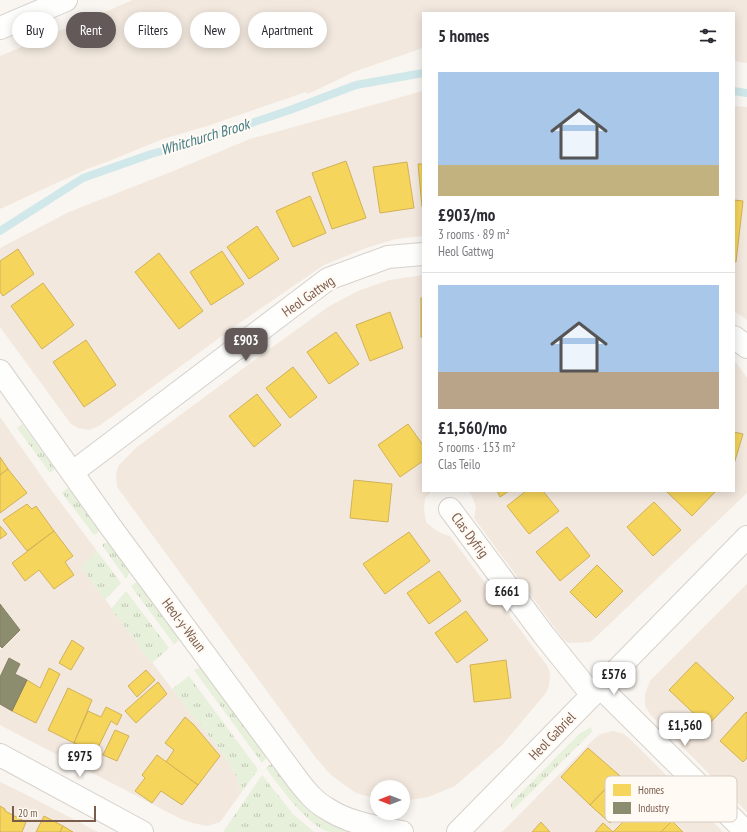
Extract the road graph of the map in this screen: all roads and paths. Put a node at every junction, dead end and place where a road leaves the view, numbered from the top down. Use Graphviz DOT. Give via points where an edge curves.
graph roads {
  1 [pos="66,0"];
  2 [pos="0,28"];
  3 [pos="422,254"];
  4 [pos="735,338"];
  5 [pos="747,347"];
  6 [pos="0,372"];
  7 [pos="73,472"];
  8 [pos="450,508"];
  9 [pos="747,537"];
  10 [pos="596,691"];
  11 [pos="0,755"];
  12 [pos="686,776"];
  13 [pos="735,822"];
  14 [pos="142,832"];
  15 [pos="402,832"];
  16 [pos="458,832"];
  17 [pos="746,832"];
  1 -- 2 [label="street"];
  3 -- 7 [label="street, Heol Gattwg" via="388,257 328,279"];
  4 -- 5 [label="street"];
  6 -- 7 [label="street, Heol-y-Waun"];
  7 -- 15 [label="street, Heol-y-Waun" via="273,748 312,797 340,816 374,827"];
  8 -- 10 [label="street, Clas Dyfrig" via="543,634"];
  9 -- 10 [label="street, Heol Gabriel"];
  10 -- 12 [label="street, Clas Dyfrig"];
  10 -- 16 [label="street, Heol Gabriel"];
  11 -- 14 [label="street"];
  13 -- 17 [label="street, Clas Dyfrig"];
}
